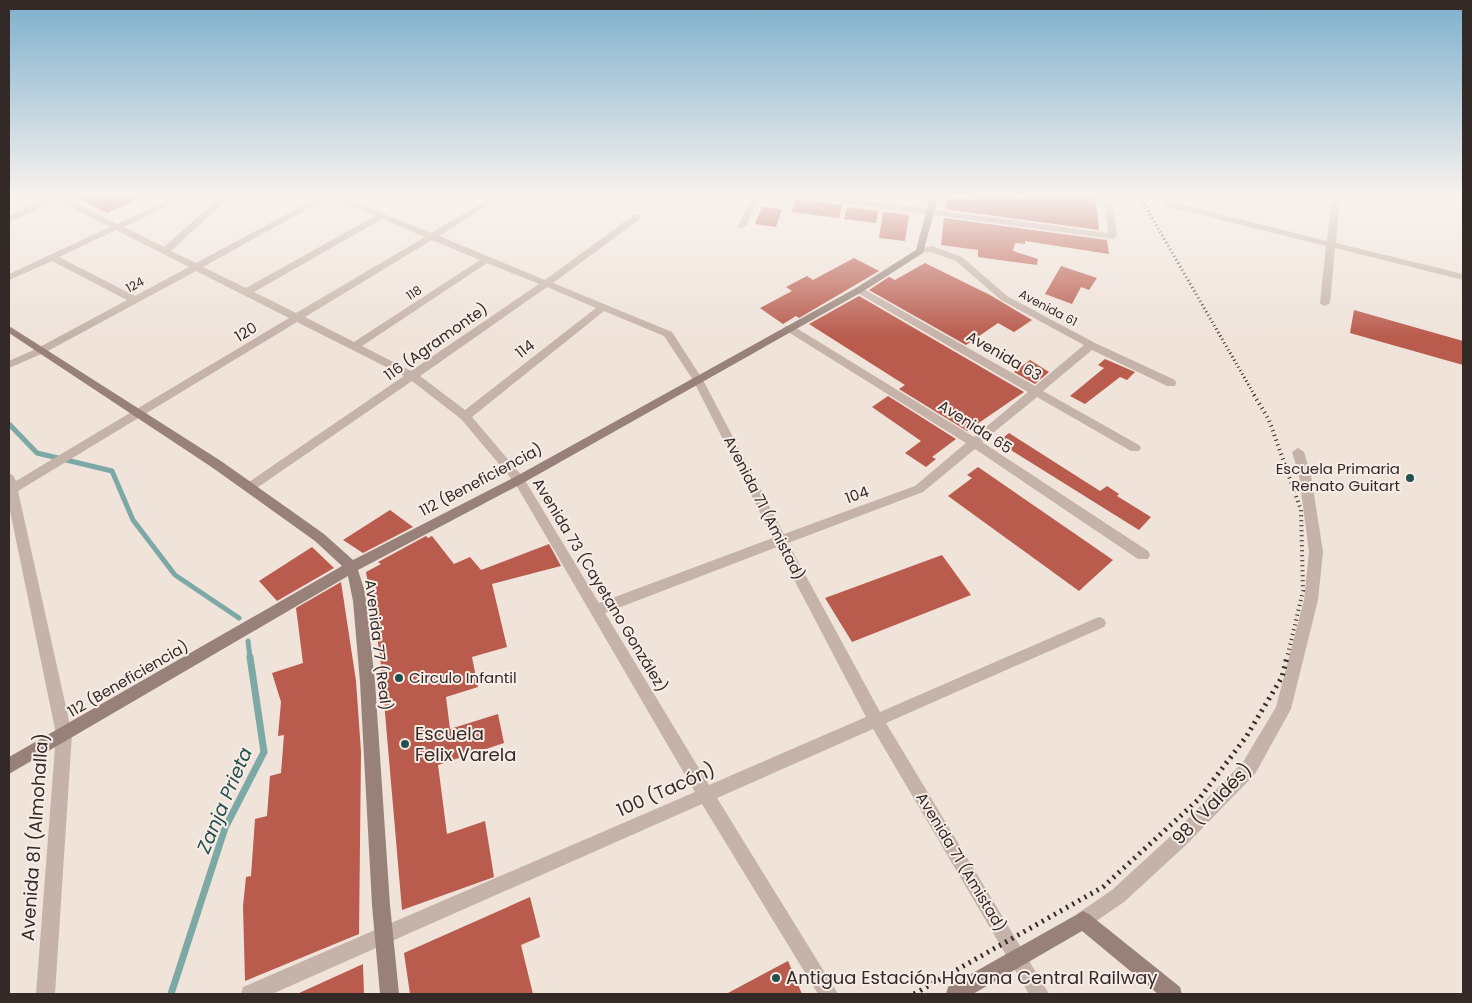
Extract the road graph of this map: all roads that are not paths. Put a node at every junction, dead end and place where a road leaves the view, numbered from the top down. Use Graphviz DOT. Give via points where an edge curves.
graph roads {
  1 [pos="80,244"];
  2 [pos="154,244"];
  3 [pos="173,244"];
  4 [pos="239,244"];
  5 [pos="333,244"];
  6 [pos="422,244"];
  7 [pos="450,244"];
  8 [pos="600,244"];
  9 [pos="922,244"];
  10 [pos="1325,244"];
  11 [pos="1330,245"];
  12 [pos="166,250"];
  13 [pos="920,251"];
  14 [pos="52,257"];
  15 [pos="487,259"];
  16 [pos="197,267"];
  17 [pos="9,277"];
  18 [pos="1463,277"];
  19 [pos="546,284"];
  20 [pos="859,290"];
  21 [pos="247,292"];
  22 [pos="135,300"];
  23 [pos="1325,303"];
  24 [pos="604,306"];
  25 [pos="298,318"];
  26 [pos="789,328"];
  27 [pos="9,329"];
  28 [pos="1091,345"];
  29 [pos="354,347"];
  30 [pos="42,350"];
  31 [pos="9,365"];
  32 [pos="413,376"];
  33 [pos="698,380"];
  34 [pos="1171,383"];
  35 [pos="1036,391"];
  36 [pos="141,413"];
  37 [pos="465,416"];
  38 [pos="973,442"];
  39 [pos="1135,448"];
  40 [pos="1298,452"];
  41 [pos="519,480"];
  42 [pos="10,487"];
  43 [pos="250,487"];
  44 [pos="780,540"];
  45 [pos="1143,555"];
  46 [pos="350,568"];
  47 [pos="596,610"];
  48 [pos="1098,623"];
  49 [pos="876,720"];
  50 [pos="64,734"];
  51 [pos="9,766"];
  52 [pos="706,794"];
  53 [pos="1083,920"];
  54 [pos="382,935"];
  55 [pos="1019,958"];
  56 [pos="45,994"];
  57 [pos="250,994"];
  58 [pos="390,994"];
  59 [pos="829,994"];
  60 [pos="955,994"];
  61 [pos="1040,994"];
  62 [pos="1173,994"];
  1 -- 14 [label="street"];
  2 -- 12 [label="street, Avenida 73 (Cayetano González)"];
  3 -- 12 [label="street"];
  4 -- 16 [label="street, 124"];
  5 -- 21 [label="street"];
  6 -- 25 [label="street, 120"];
  7 -- 15 [label="street, Avenida 71 (Amistad)"];
  8 -- 19 [label="street, 116 (Agramonte)"];
  9 -- 13 [label="street"];
  10 -- 11 [label="street"];
  11 -- 18 [label="street"];
  11 -- 23 [label="street"];
  12 -- 16 [label="street, Avenida 73 (Cayetano González)"];
  13 -- 20 [label="street, 112 (Beneficiencia)"];
  13 -- 28 [label="street, Avenida 61" via="932,249 959,259 1004,298"];
  14 -- 17 [label="street"];
  14 -- 22 [label="street"];
  15 -- 19 [label="street, Avenida 71 (Amistad)"];
  15 -- 29 [label="street, 118"];
  16 -- 21 [label="street, Avenida 73 (Cayetano González)"];
  16 -- 22 [label="street, 124"];
  19 -- 24 [label="street, Avenida 71 (Amistad)"];
  19 -- 32 [label="street, 116 (Agramonte)"];
  20 -- 26 [label="street, 112 (Beneficiencia)"];
  20 -- 35 [label="street, Avenida 63"];
  21 -- 25 [label="street, Avenida 73 (Cayetano González)"];
  22 -- 30 [label="street, 124"];
  24 -- 33 [label="street, Avenida 71 (Amistad)" via="664,331"];
  24 -- 37 [label="street, 114"];
  25 -- 29 [label="street, Avenida 73 (Cayetano González)"];
  25 -- 36 [label="street, 120"];
  26 -- 33 [label="street, 112 (Beneficiencia)"];
  26 -- 38 [label="street, Avenida 65"];
  27 -- 30 [label="street, Avenida 77 (Real)"];
  28 -- 34 [label="street, Avenida 61"];
  28 -- 35 [label="street, 104"];
  29 -- 32 [label="street, Avenida 73 (Cayetano González)"];
  30 -- 31 [label="street, 124"];
  30 -- 36 [label="street, Avenida 77 (Real)"];
  32 -- 37 [label="street, Avenida 73 (Cayetano González)"];
  32 -- 43 [label="street, 116 (Agramonte)"];
  33 -- 41 [label="street, 112 (Beneficiencia)"];
  33 -- 44 [label="street, Avenida 71 (Amistad)"];
  35 -- 38 [label="street, 104"];
  35 -- 39 [label="street, Avenida 63"];
  36 -- 42 [label="street, 120"];
  36 -- 43 [label="street, Avenida 77 (Real)"];
  37 -- 41 [label="street, Avenida 73 (Cayetano González)"];
  38 -- 44 [label="street, 104" via="919,489"];
  38 -- 45 [label="street, Avenida 65"];
  40 -- 53 [label="street, 98 (Valdés)" via="1305,475 1316,552 1310,608 1283,709 1250,768 1118,896"];
  41 -- 46 [label="street, 112 (Beneficiencia)"];
  41 -- 47 [label="street, Avenida 73 (Cayetano González)"];
  42 -- 50 [label="street, Avenida 81 (Almohalla)"];
  43 -- 46 [label="street, Avenida 77 (Real)" via="335,552"];
  44 -- 47 [label="street, 104"];
  44 -- 49 [label="street, Avenida 71 (Amistad)"];
  46 -- 50 [label="street, 112 (Beneficiencia)"];
  46 -- 54 [label="street, Avenida 77 (Real)" via="356,585 369,689"];
  47 -- 52 [label="street, Avenida 73 (Cayetano González)"];
  48 -- 49 [label="street, 100 (Tacón)"];
  49 -- 52 [label="street, 100 (Tacón)"];
  49 -- 55 [label="street, Avenida 71 (Amistad)"];
  50 -- 51 [label="street, 112 (Beneficiencia)"];
  50 -- 56 [label="street, Avenida 81 (Almohalla)"];
  52 -- 54 [label="street, 100 (Tacón)"];
  52 -- 59 [label="street, Avenida 73 (Cayetano González)"];
  53 -- 55 [label="street, 98 (Valdés)"];
  53 -- 62 [label="street"];
  54 -- 57 [label="street, 100 (Tacón)"];
  54 -- 58 [label="street, Avenida 77 (Real)"];
  55 -- 60 [label="street, 98 (Valdés)"];
  55 -- 61 [label="street, Avenida 71 (Amistad)"];
}
